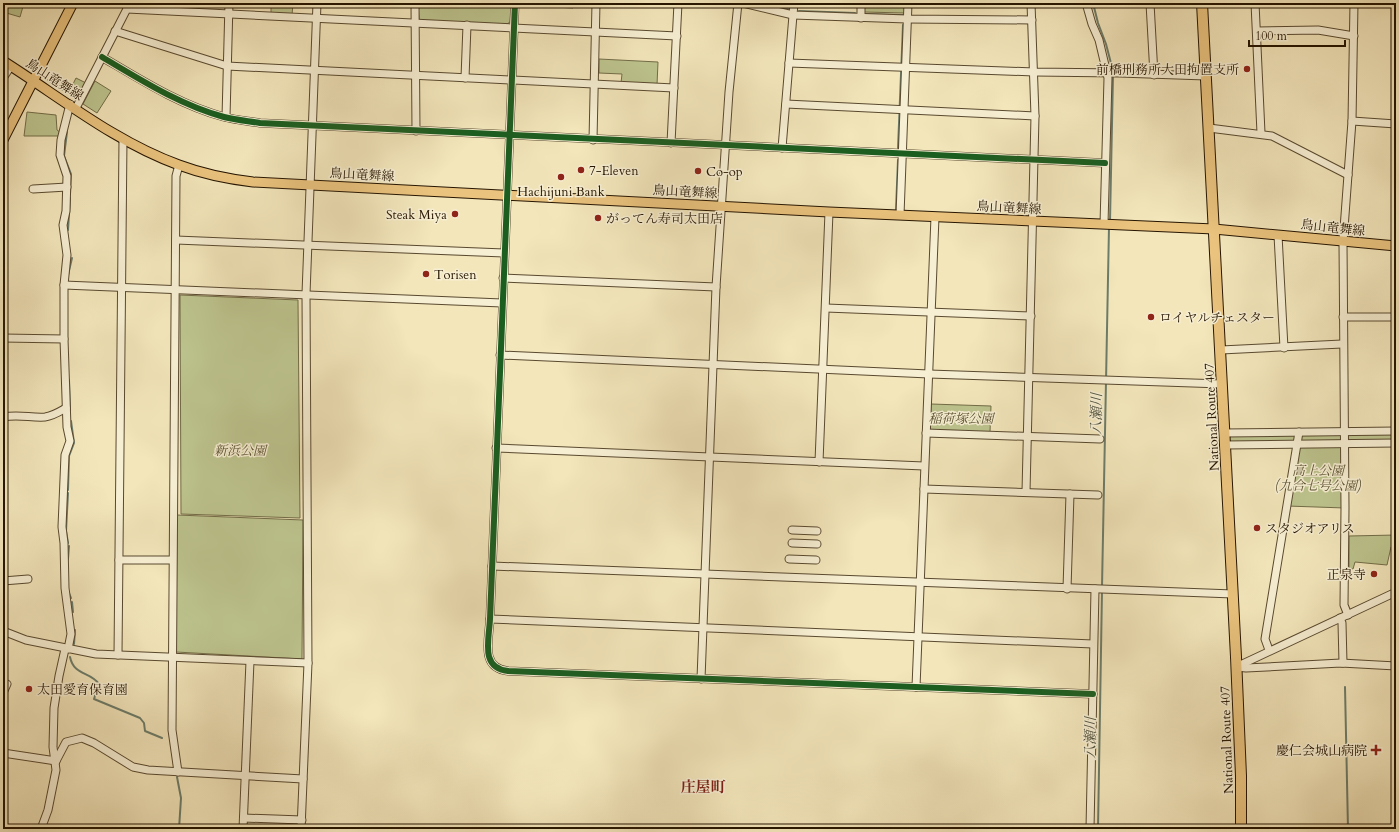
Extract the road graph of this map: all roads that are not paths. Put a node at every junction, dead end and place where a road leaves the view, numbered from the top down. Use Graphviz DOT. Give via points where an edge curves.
graph roads {
  1 [pos="73,3"];
  2 [pos="229,3"];
  3 [pos="317,3"];
  4 [pos="416,3"];
  5 [pos="515,3"];
  6 [pos="596,3"];
  7 [pos="678,3"];
  8 [pos="738,3"];
  9 [pos="743,3"];
  10 [pos="794,3"];
  11 [pos="861,3"];
  12 [pos="908,3"];
  13 [pos="1031,3"];
  14 [pos="1086,3"];
  15 [pos="1150,3"];
  16 [pos="1202,3"];
  17 [pos="1255,3"];
  18 [pos="1354,3"];
  19 [pos="129,6"];
  20 [pos="229,14"];
  21 [pos="793,15"];
  22 [pos="316,18"];
  23 [pos="860,18"];
  24 [pos="908,19"];
  25 [pos="1032,20"];
  26 [pos="415,23"];
  27 [pos="467,25"];
  28 [pos="514,28"];
  29 [pos="115,31"];
  30 [pos="1256,31"];
  31 [pos="595,32"];
  32 [pos="677,36"];
  33 [pos="1354,36"];
  34 [pos="102,56"];
  35 [pos="789,63"];
  36 [pos="7,64"];
  37 [pos="228,66"];
  38 [pos="905,67"];
  39 [pos="315,71"];
  40 [pos="1034,72"];
  41 [pos="1107,72"];
  42 [pos="1154,75"];
  43 [pos="416,76"];
  44 [pos="1206,76"];
  45 [pos="3,78"];
  46 [pos="465,78"];
  47 [pos="512,80"];
  48 [pos="33,81"];
  49 [pos="594,84"];
  50 [pos="674,88"];
  51 [pos="786,104"];
  52 [pos="73,106"];
  53 [pos="905,110"];
  54 [pos="1035,116"];
  55 [pos="226,118"];
  56 [pos="1352,121"];
  57 [pos="1396,124"];
  58 [pos="313,126"];
  59 [pos="1209,128"];
  60 [pos="416,131"];
  61 [pos="1261,133"];
  62 [pos="510,135"];
  63 [pos="122,139"];
  64 [pos="3,140"];
  65 [pos="594,140"];
  66 [pos="670,143"];
  67 [pos="726,145"];
  68 [pos="782,148"];
  69 [pos="903,154"];
  70 [pos="1034,160"];
  71 [pos="1105,163"];
  72 [pos="178,165"];
  73 [pos="1348,175"];
  74 [pos="311,185"];
  75 [pos="66,187"];
  76 [pos="33,189"];
  77 [pos="507,196"];
  78 [pos="723,206"];
  79 [pos="829,212"];
  80 [pos="900,215"];
  81 [pos="935,217"];
  82 [pos="1032,221"];
  83 [pos="1107,225"];
  84 [pos="1214,229"];
  85 [pos="1278,234"];
  86 [pos="176,240"];
  87 [pos="1343,242"];
  88 [pos="308,246"];
  89 [pos="1396,246"];
  90 [pos="504,253"];
  91 [pos="503,278"];
  92 [pos="64,285"];
  93 [pos="716,286"];
  94 [pos="121,287"];
  95 [pos="175,288"];
  96 [pos="306,294"];
  97 [pos="502,303"];
  98 [pos="826,308"];
  99 [pos="931,312"];
  100 [pos="1031,316"];
  101 [pos="1343,317"];
  102 [pos="1396,317"];
  103 [pos="3,338"];
  104 [pos="64,339"];
  105 [pos="1342,344"];
  106 [pos="1284,348"];
  107 [pos="1221,350"];
  108 [pos="500,355"];
  109 [pos="713,365"];
  110 [pos="824,370"];
  111 [pos="929,374"];
  112 [pos="1030,378"];
  113 [pos="1222,384"];
  114 [pos="66,408"];
  115 [pos="3,417"];
  116 [pos="1396,431"];
  117 [pos="1298,432"];
  118 [pos="1345,432"];
  119 [pos="926,433"];
  120 [pos="1224,433"];
  121 [pos="1028,437"];
  122 [pos="1100,439"];
  123 [pos="1344,443"];
  124 [pos="1396,443"];
  125 [pos="1225,444"];
  126 [pos="1297,444"];
  127 [pos="496,448"];
  128 [pos="710,457"];
  129 [pos="820,462"];
  130 [pos="924,466"];
  131 [pos="924,489"];
  132 [pos="1026,492"];
  133 [pos="1070,494"];
  134 [pos="1098,495"];
  135 [pos="792,530"];
  136 [pos="817,531"];
  137 [pos="792,543"];
  138 [pos="816,544"];
  139 [pos="789,559"];
  140 [pos="119,560"];
  141 [pos="172,560"];
  142 [pos="816,560"];
  143 [pos="492,566"];
  144 [pos="705,575"];
  145 [pos="28,579"];
  146 [pos="3,581"];
  147 [pos="920,583"];
  148 [pos="1067,589"];
  149 [pos="1099,590"];
  150 [pos="1396,592"];
  151 [pos="1233,594"];
  152 [pos="1348,614"];
  153 [pos="1340,618"];
  154 [pos="490,619"];
  155 [pos="702,628"];
  156 [pos="3,631"];
  157 [pos="918,637"];
  158 [pos="1093,644"];
  159 [pos="67,649"];
  160 [pos="1267,651"];
  161 [pos="118,655"];
  162 [pos="172,657"];
  163 [pos="250,661"];
  164 [pos="308,663"];
  165 [pos="1344,663"];
  166 [pos="1396,666"];
  167 [pos="1236,667"];
  168 [pos="1267,667"];
  169 [pos="700,679"];
  170 [pos="7,684"];
  171 [pos="916,687"];
  172 [pos="3,693"];
  173 [pos="1093,694"];
  174 [pos="3,753"];
  175 [pos="56,761"];
  176 [pos="178,772"];
  177 [pos="245,776"];
  178 [pos="303,779"];
  179 [pos="244,818"];
  180 [pos="302,820"];
  181 [pos="41,829"];
  182 [pos="244,829"];
  183 [pos="301,829"];
  184 [pos="1090,829"];
  185 [pos="1241,829"];
  1 -- 48 [label="main road"];
  2 -- 20 [label="street"];
  3 -- 22 [label="street"];
  4 -- 26 [label="street"];
  5 -- 28 [label="street"];
  6 -- 31 [label="street"];
  7 -- 32 [label="street"];
  8 -- 67 [label="street"];
  9 -- 21 [label="street"];
  10 -- 21 [label="street"];
  11 -- 23 [label="street"];
  12 -- 24 [label="street"];
  13 -- 25 [label="street"];
  14 -- 41 [label="street"];
  15 -- 42 [label="street"];
  16 -- 44 [label="highway, National Route 407"];
  17 -- 30 [label="street"];
  18 -- 33 [label="street"];
  19 -- 20 [label="street"];
  19 -- 29 [label="street"];
  20 -- 22 [label="street"];
  20 -- 37 [label="street"];
  21 -- 23 [label="street"];
  21 -- 35 [label="street"];
  22 -- 26 [label="street"];
  22 -- 39 [label="street"];
  23 -- 24 [label="street"];
  24 -- 25 [label="street"];
  24 -- 38 [label="street"];
  25 -- 40 [label="street"];
  26 -- 27 [label="street"];
  26 -- 43 [label="street"];
  27 -- 28 [label="street"];
  27 -- 46 [label="street"];
  28 -- 31 [label="street"];
  28 -- 47 [label="street"];
  29 -- 34 [label="street"];
  29 -- 37 [label="street"];
  30 -- 33 [label="street" via="1318,30"];
  30 -- 61 [label="street"];
  31 -- 32 [label="street"];
  31 -- 49 [label="street"];
  32 -- 50 [label="street"];
  33 -- 56 [label="street"];
  34 -- 52 [label="street"];
  34 -- 55 [label="street" via="155,89 206,112"];
  35 -- 38 [label="street"];
  35 -- 51 [label="street"];
  36 -- 45 [label="street"];
  36 -- 48 [label="main road, 鳥山竜舞線"];
  37 -- 39 [label="street"];
  37 -- 55 [label="street"];
  38 -- 40 [label="street"];
  38 -- 53 [label="street"];
  39 -- 43 [label="street"];
  39 -- 58 [label="street"];
  40 -- 41 [label="street"];
  40 -- 54 [label="street"];
  41 -- 42 [label="street"];
  41 -- 71 [label="street"];
  42 -- 44 [label="street"];
  43 -- 46 [label="street"];
  43 -- 60 [label="street"];
  44 -- 59 [label="highway, National Route 407"];
  46 -- 47 [label="street"];
  47 -- 49 [label="street"];
  47 -- 62 [label="street"];
  48 -- 52 [label="main road, 鳥山竜舞線"];
  48 -- 64 [label="main road"];
  49 -- 50 [label="street"];
  49 -- 65 [label="street"];
  50 -- 66 [label="street"];
  51 -- 53 [label="street"];
  51 -- 68 [label="street"];
  52 -- 63 [label="main road, 鳥山竜舞線"];
  52 -- 75 [label="street" via="61,140 60,155 66,172"];
  53 -- 54 [label="street"];
  53 -- 69 [label="street"];
  54 -- 70 [label="street"];
  55 -- 58 [label="street"];
  56 -- 57 [label="street"];
  56 -- 73 [label="street"];
  58 -- 60 [label="street"];
  58 -- 74 [label="street"];
  59 -- 61 [label="street"];
  59 -- 84 [label="highway, National Route 407"];
  60 -- 62 [label="street"];
  61 -- 73 [label="street" via="1272,136"];
  62 -- 65 [label="street"];
  62 -- 77 [label="street"];
  63 -- 72 [label="main road, 鳥山竜舞線"];
  63 -- 94 [label="street"];
  65 -- 66 [label="street"];
  66 -- 67 [label="street"];
  67 -- 68 [label="street"];
  67 -- 78 [label="street"];
  68 -- 69 [label="street"];
  69 -- 70 [label="street"];
  69 -- 80 [label="street"];
  70 -- 71 [label="street"];
  70 -- 82 [label="street"];
  71 -- 83 [label="street"];
  72 -- 74 [label="main road, 鳥山竜舞線" via="223,178"];
  72 -- 86 [label="street"];
  73 -- 87 [label="street"];
  74 -- 77 [label="main road, 鳥山竜舞線"];
  74 -- 88 [label="street"];
  75 -- 76 [label="street"];
  75 -- 92 [label="street" via="63,225 67,255"];
  77 -- 78 [label="main road, 鳥山竜舞線"];
  77 -- 90 [label="street"];
  78 -- 79 [label="main road, 鳥山竜舞線"];
  78 -- 93 [label="street"];
  79 -- 80 [label="main road, 鳥山竜舞線"];
  79 -- 98 [label="street"];
  80 -- 81 [label="main road, 鳥山竜舞線"];
  81 -- 82 [label="main road, 鳥山竜舞線"];
  81 -- 99 [label="street"];
  82 -- 83 [label="main road, 鳥山竜舞線"];
  82 -- 100 [label="street"];
  83 -- 84 [label="main road, 鳥山竜舞線"];
  84 -- 85 [label="main road, 鳥山竜舞線"];
  84 -- 107 [label="highway, National Route 407"];
  85 -- 87 [label="main road, 鳥山竜舞線"];
  85 -- 106 [label="street"];
  86 -- 88 [label="street"];
  86 -- 95 [label="street"];
  87 -- 89 [label="main road, 鳥山竜舞線"];
  87 -- 101 [label="street"];
  88 -- 90 [label="street"];
  88 -- 96 [label="street"];
  90 -- 91 [label="street"];
  91 -- 93 [label="street"];
  91 -- 97 [label="street"];
  92 -- 94 [label="street"];
  92 -- 104 [label="street"];
  93 -- 109 [label="street"];
  94 -- 95 [label="street"];
  94 -- 140 [label="street"];
  95 -- 96 [label="street"];
  95 -- 141 [label="street"];
  96 -- 97 [label="street"];
  96 -- 164 [label="street"];
  97 -- 108 [label="street"];
  98 -- 99 [label="street"];
  98 -- 110 [label="street"];
  99 -- 100 [label="street"];
  99 -- 111 [label="street"];
  100 -- 112 [label="street"];
  101 -- 102 [label="street"];
  101 -- 105 [label="street"];
  103 -- 104 [label="street"];
  104 -- 114 [label="street"];
  105 -- 106 [label="street"];
  105 -- 118 [label="street"];
  106 -- 107 [label="street"];
  107 -- 113 [label="highway, National Route 407"];
  108 -- 109 [label="street"];
  108 -- 127 [label="street"];
  109 -- 110 [label="street"];
  109 -- 128 [label="street"];
  110 -- 111 [label="street"];
  110 -- 129 [label="street"];
  111 -- 112 [label="street"];
  111 -- 119 [label="street"];
  112 -- 113 [label="street"];
  112 -- 121 [label="street"];
  113 -- 120 [label="highway, National Route 407"];
  114 -- 115 [label="street" via="44,417 16,414"];
  114 -- 159 [label="street" via="70,441 65,455 62,528 64,588 71,634"];
  116 -- 118 [label="street"];
  117 -- 118 [label="street"];
  117 -- 120 [label="street"];
  117 -- 126 [label="street"];
  118 -- 123 [label="street"];
  119 -- 121 [label="street"];
  119 -- 130 [label="street"];
  120 -- 125 [label="highway, National Route 407"];
  121 -- 122 [label="street"];
  121 -- 132 [label="street"];
  123 -- 124 [label="street"];
  123 -- 126 [label="street"];
  123 -- 152 [label="street" via="1344,605"];
  125 -- 126 [label="street"];
  125 -- 151 [label="highway, National Route 407"];
  126 -- 160 [label="street" via="1265,639"];
  127 -- 128 [label="street"];
  127 -- 143 [label="street"];
  128 -- 129 [label="street"];
  128 -- 144 [label="street"];
  129 -- 130 [label="street"];
  130 -- 131 [label="street"];
  131 -- 132 [label="street"];
  131 -- 147 [label="street"];
  132 -- 133 [label="street"];
  133 -- 134 [label="street"];
  133 -- 148 [label="street"];
  135 -- 136 [label="street"];
  137 -- 138 [label="street"];
  139 -- 142 [label="street"];
  140 -- 141 [label="street"];
  140 -- 161 [label="street"];
  141 -- 162 [label="street"];
  143 -- 144 [label="street"];
  143 -- 154 [label="street"];
  144 -- 147 [label="street"];
  144 -- 155 [label="street"];
  145 -- 146 [label="street"];
  147 -- 148 [label="street"];
  147 -- 157 [label="street"];
  148 -- 149 [label="street"];
  149 -- 151 [label="street"];
  149 -- 158 [label="street"];
  150 -- 152 [label="street"];
  151 -- 167 [label="highway, National Route 407"];
  152 -- 153 [label="street"];
  153 -- 160 [label="street"];
  153 -- 165 [label="street"];
  154 -- 155 [label="street"];
  154 -- 169 [label="street" via="488,656 490,662 499,670"];
  155 -- 157 [label="street"];
  155 -- 169 [label="street"];
  156 -- 159 [label="street" via="26,640"];
  157 -- 158 [label="street"];
  157 -- 171 [label="street"];
  158 -- 173 [label="street"];
  159 -- 161 [label="street"];
  159 -- 175 [label="street" via="58,676 54,708 53,747"];
  160 -- 167 [label="street"];
  160 -- 168 [label="street" via="1264,660"];
  161 -- 162 [label="street"];
  162 -- 163 [label="street"];
  162 -- 176 [label="street" via="172,730"];
  163 -- 164 [label="street"];
  163 -- 177 [label="street"];
  164 -- 178 [label="street"];
  165 -- 166 [label="street"];
  165 -- 168 [label="street"];
  167 -- 168 [label="street"];
  167 -- 185 [label="highway, National Route 407"];
  169 -- 171 [label="street"];
  170 -- 172 [label="street"];
  171 -- 173 [label="street"];
  173 -- 184 [label="street"];
  174 -- 175 [label="street"];
  175 -- 176 [label="street" via="66,742 82,738 132,767"];
  175 -- 181 [label="street" via="48,810"];
  176 -- 177 [label="street"];
  177 -- 178 [label="street"];
  177 -- 179 [label="street"];
  178 -- 180 [label="street"];
  179 -- 180 [label="street"];
  179 -- 182 [label="street"];
  180 -- 183 [label="street"];
}
